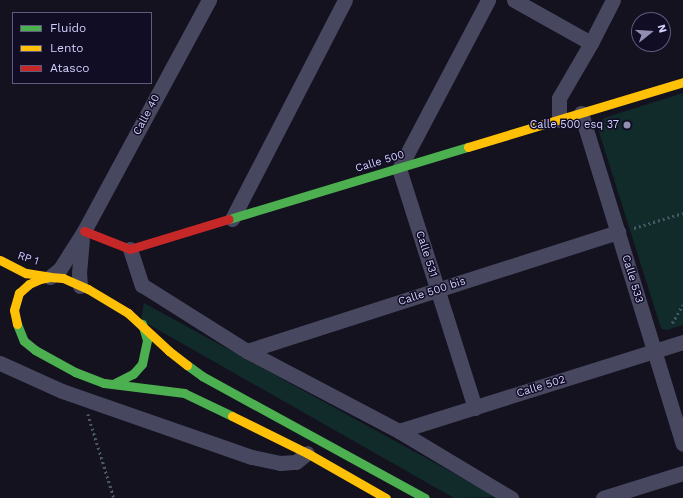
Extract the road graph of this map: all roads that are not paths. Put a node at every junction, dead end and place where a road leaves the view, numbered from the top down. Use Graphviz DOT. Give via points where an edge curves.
graph roads {
  1 [pos="209,0"];
  2 [pos="345,0"];
  3 [pos="488,0"];
  4 [pos="514,0"];
  5 [pos="613,0"];
  6 [pos="591,43"];
  7 [pos="683,82"];
  8 [pos="581,113"];
  9 [pos="559,120"];
  10 [pos="399,169"];
  11 [pos="232,219"];
  12 [pos="84,231"];
  13 [pos="618,232"];
  14 [pos="130,249"];
  15 [pos="0,260"];
  16 [pos="50,277"];
  17 [pos="80,286"];
  18 [pos="438,290"];
  19 [pos="4,313"];
  20 [pos="142,324"];
  21 [pos="24,341"];
  22 [pos="683,342"];
  23 [pos="246,351"];
  24 [pos="654,351"];
  25 [pos="0,363"];
  26 [pos="113,384"];
  27 [pos="475,408"];
  28 [pos="399,431"];
  29 [pos="683,444"];
  30 [pos="307,453"];
  31 [pos="683,473"];
  32 [pos="386,498"];
  33 [pos="425,498"];
  34 [pos="511,498"];
  35 [pos="603,498"];
  1 -- 12 [label="street, Calle 40"];
  2 -- 11 [label="street"];
  3 -- 10 [label="street"];
  4 -- 6 [label="street"];
  5 -- 6 [label="street"];
  6 -- 9 [label="street" via="559,98"];
  7 -- 8 [label="main road, Calle 500"];
  8 -- 9 [label="main road, Calle 500"];
  8 -- 13 [label="street, Calle 533"];
  9 -- 10 [label="main road, Calle 500"];
  10 -- 11 [label="main road, Calle 500"];
  10 -- 18 [label="street, Calle 531"];
  11 -- 14 [label="main road, Calle 500"];
  12 -- 14 [label="main road"];
  12 -- 16 [label="street, Calle 40" via="60,269"];
  12 -- 17 [label="street, Calle 40" via="79,267"];
  13 -- 18 [label="street, Calle 500 bis"];
  13 -- 24 [label="street, Calle 533"];
  14 -- 23 [label="street" via="142,285"];
  15 -- 16 [label="main road, RP 1" via="26,272"];
  16 -- 17 [label="main road" via="63,278"];
  16 -- 21 [label="main road" via="29,284 19,293 14,318"];
  17 -- 20 [label="main road" via="115,304"];
  18 -- 23 [label="street, Calle 500 bis"];
  18 -- 27 [label="street, Calle 531"];
  19 -- 21 [label="main road"];
  20 -- 26 [label="main road" via="147,340 142,364 133,374"];
  20 -- 33 [label="main road" via="169,351 202,376"];
  21 -- 26 [label="main road" via="75,372"];
  22 -- 24 [label="street, Calle 502"];
  23 -- 28 [label="street"];
  24 -- 27 [label="street, Calle 502"];
  24 -- 29 [label="street, Calle 533"];
  25 -- 30 [label="street" via="84,399 252,457 280,463 296,462"];
  26 -- 30 [label="main road" via="184,393"];
  27 -- 28 [label="street, Calle 502"];
  28 -- 34 [label="street"];
  30 -- 32 [label="main road"];
  31 -- 35 [label="street"];
}
